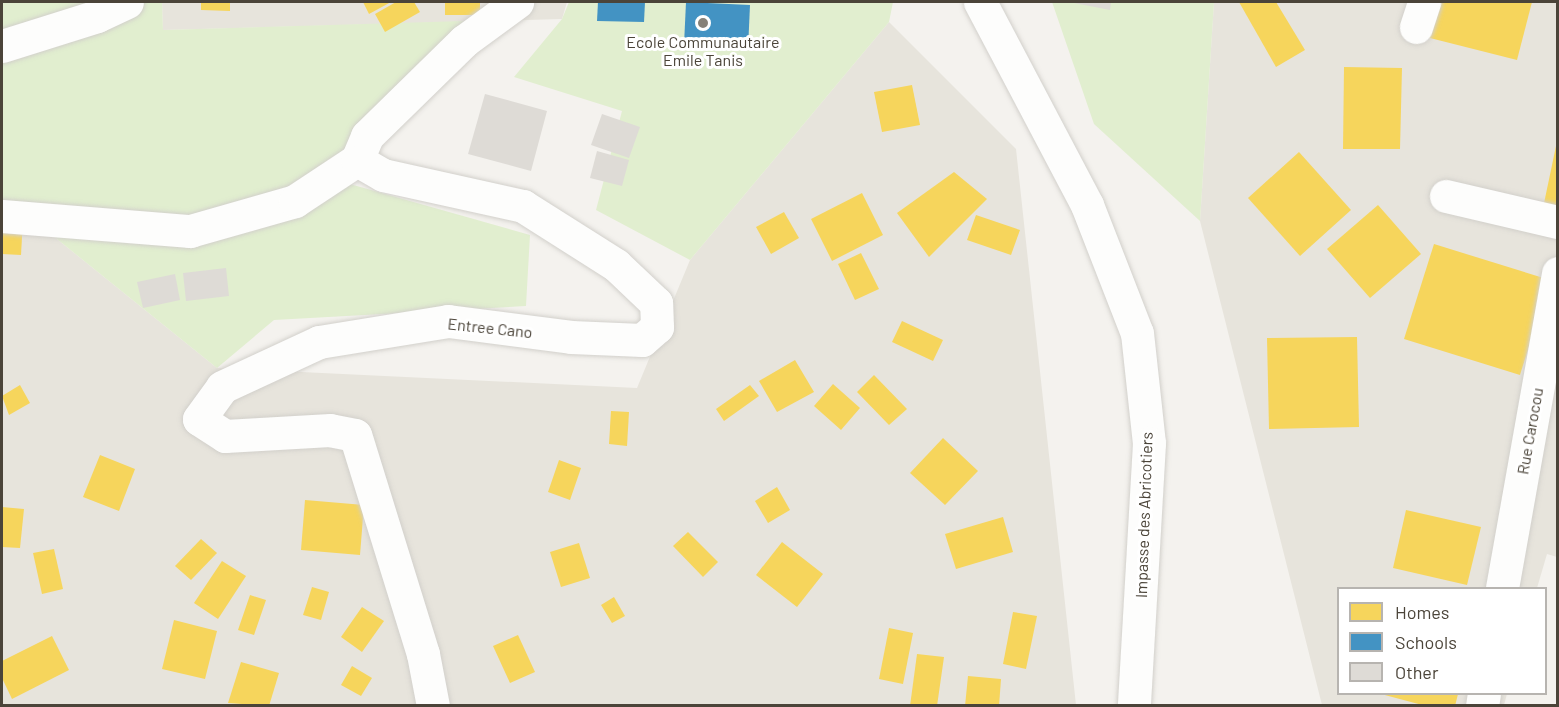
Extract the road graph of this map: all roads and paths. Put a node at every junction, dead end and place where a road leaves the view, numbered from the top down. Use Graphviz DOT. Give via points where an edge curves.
graph roads {
  1 [pos="127,2"];
  2 [pos="516,2"];
  3 [pos="980,2"];
  4 [pos="2,46"];
  5 [pos="357,160"];
  6 [pos="1446,196"];
  7 [pos="2,216"];
  8 [pos="1557,222"];
  9 [pos="1557,273"];
  10 [pos="1502,587"];
  11 [pos="433,705"];
  12 [pos="1134,705"];
  1 -- 4 [label="street" via="97,16"];
  2 -- 5 [label="street" via="464,41 367,136"];
  3 -- 12 [label="street, Impasse des Abricotiers" via="1087,205 1137,333 1149,443"];
  5 -- 7 [label="street" via="295,201 190,231"];
  5 -- 11 [label="street, Entree Cano" via="383,175 523,206 616,265 656,303 657,327 642,340 571,338 448,321 319,342 222,387 199,419 225,436 330,430 356,435 423,654"];
  6 -- 8 [label="street"];
  9 -- 10 [label="street, Rue Carocou"];
}
